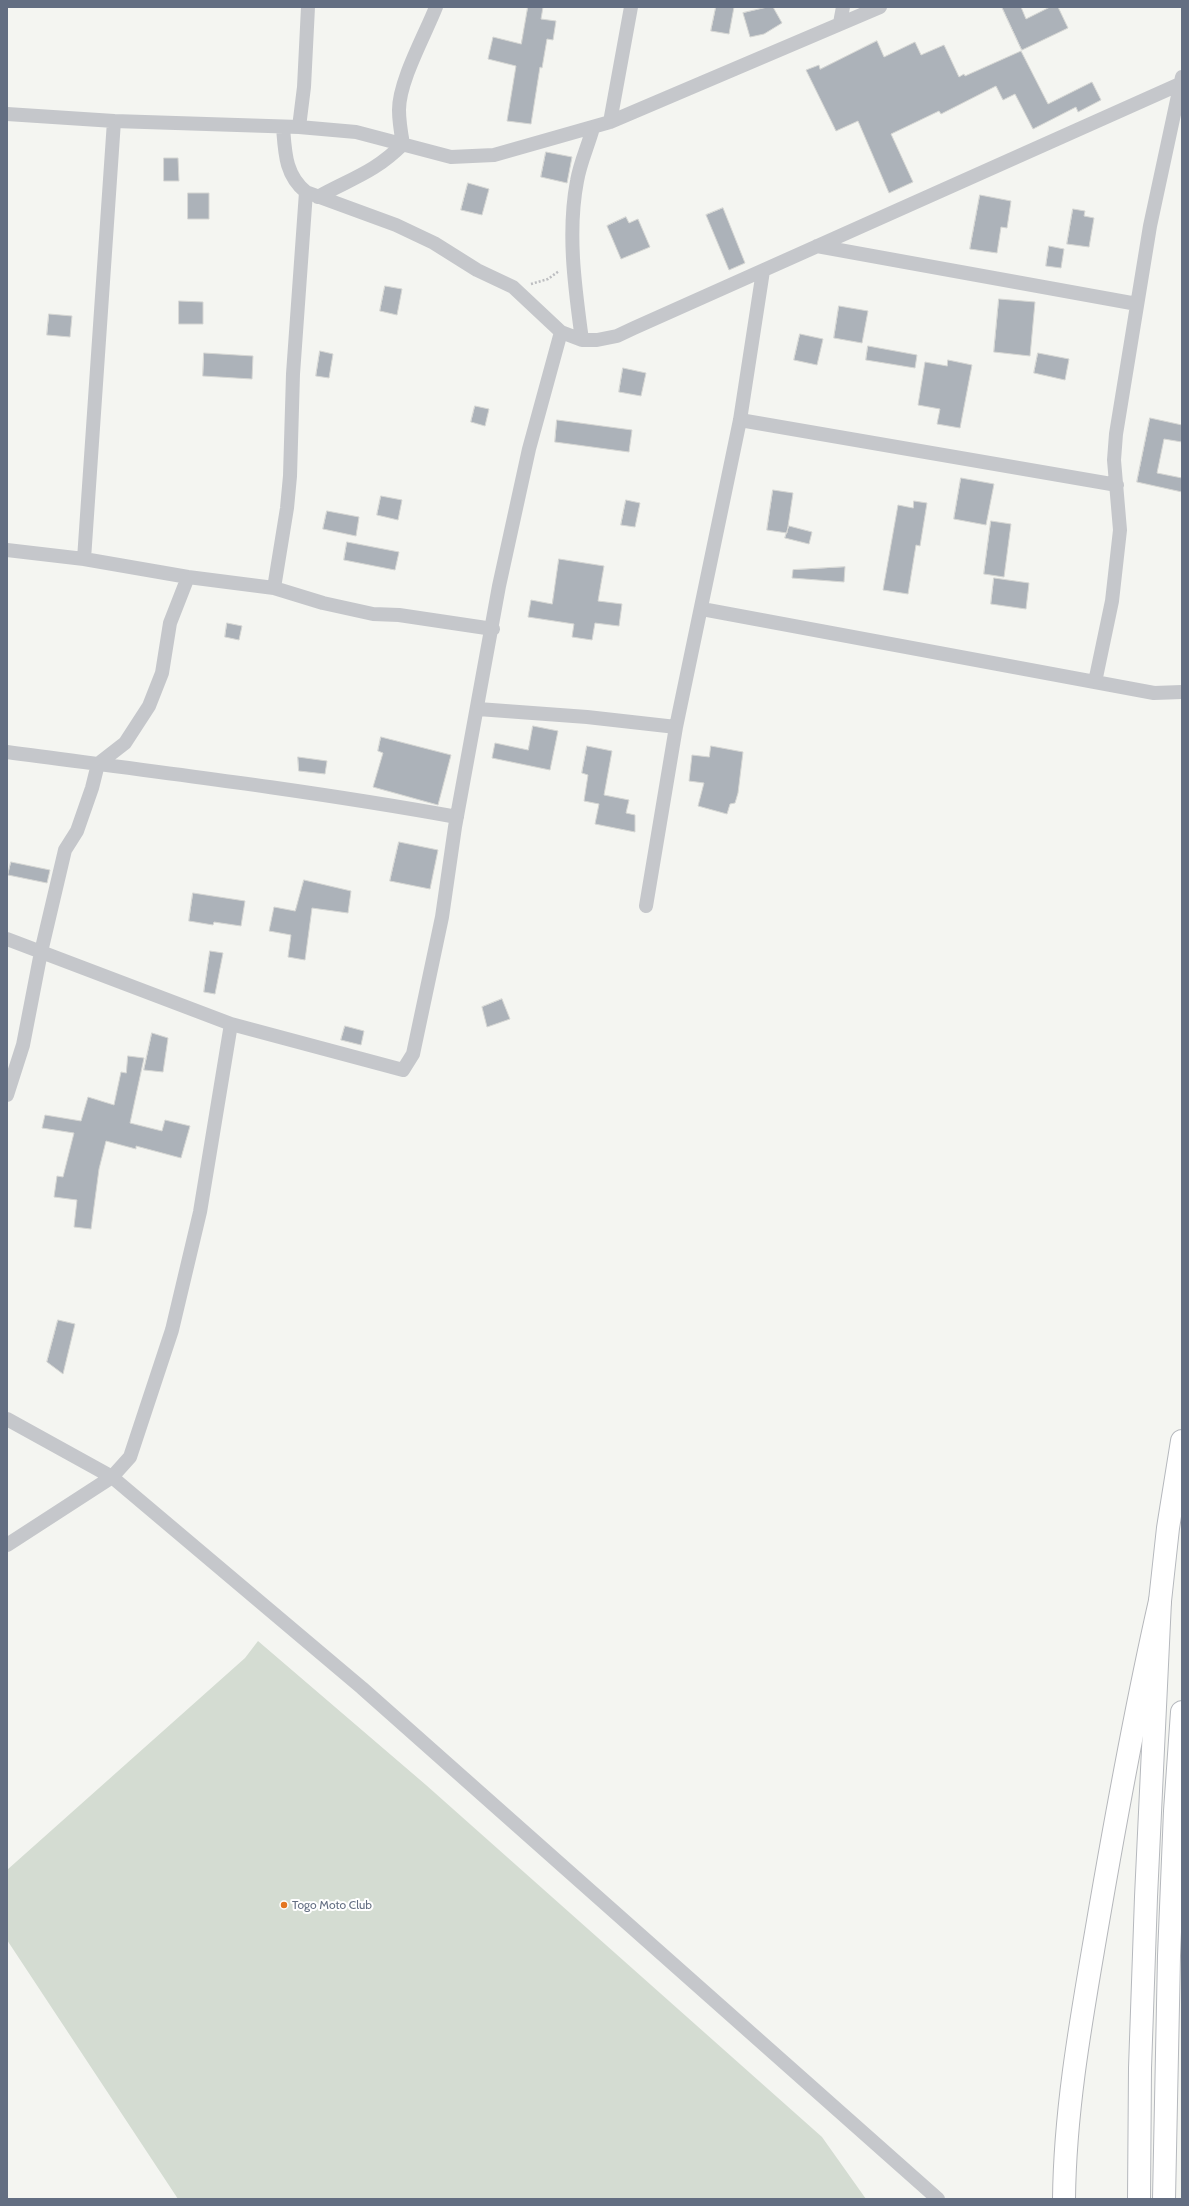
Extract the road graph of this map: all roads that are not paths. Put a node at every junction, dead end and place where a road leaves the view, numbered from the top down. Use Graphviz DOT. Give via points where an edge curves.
graph roads {
  1 [pos="308,7"];
  2 [pos="436,7"];
  3 [pos="843,7"];
  4 [pos="880,7"];
  5 [pos="627,9"];
  6 [pos="840,23"];
  7 [pos="1181,79"];
  8 [pos="7,114"];
  9 [pos="114,121"];
  10 [pos="610,122"];
  11 [pos="299,126"];
  12 [pos="283,127"];
  13 [pos="593,128"];
  14 [pos="402,144"];
  15 [pos="312,194"];
  16 [pos="817,246"];
  17 [pos="763,271"];
  18 [pos="1137,304"];
  19 [pos="561,332"];
  20 [pos="582,340"];
  21 [pos="740,420"];
  22 [pos="1117,485"];
  23 [pos="7,550"];
  24 [pos="84,559"];
  25 [pos="188,578"];
  26 [pos="274,588"];
  27 [pos="702,609"];
  28 [pos="493,629"];
  29 [pos="1095,682"];
  30 [pos="1182,692"];
  31 [pos="478,709"];
  32 [pos="676,727"];
  33 [pos="7,752"];
  34 [pos="98,764"];
  35 [pos="457,817"];
  36 [pos="646,906"];
  37 [pos="7,939"];
  38 [pos="41,952"];
  39 [pos="231,1024"];
  40 [pos="7,1095"];
  41 [pos="7,1419"];
  42 [pos="1182,1441"];
  43 [pos="112,1477"];
  44 [pos="7,1545"];
  45 [pos="1160,1601"];
  46 [pos="1182,1712"];
  47 [pos="938,2199"];
  48 [pos="1064,2199"];
  49 [pos="1139,2199"];
  50 [pos="1164,2199"];
  1 -- 11 [label="street" via="304,87"];
  2 -- 14 [label="street" via="402,94 399,110"];
  3 -- 6 [label="street"];
  4 -- 6 [label="street"];
  5 -- 10 [label="street"];
  6 -- 10 [label="street"];
  7 -- 16 [label="street"];
  7 -- 18 [label="street" via="1150,226"];
  8 -- 9 [label="street"];
  9 -- 12 [label="street"];
  9 -- 24 [label="street"];
  10 -- 13 [label="street"];
  11 -- 12 [label="street"];
  11 -- 14 [label="street" via="356,132"];
  12 -- 15 [label="street" via="285,160 290,174 298,185"];
  13 -- 14 [label="street" via="511,151 477,157 444,156"];
  13 -- 20 [label="street" via="577,180 574,206 572,256"];
  14 -- 15 [label="street" via="391,156 364,175"];
  15 -- 19 [label="street" via="422,237 477,270 513,287"];
  15 -- 26 [label="street" via="293,374 287,508"];
  16 -- 17 [label="street"];
  16 -- 18 [label="street"];
  17 -- 20 [label="street" via="617,336"];
  17 -- 21 [label="street"];
  18 -- 22 [label="street" via="1116,434 1114,460"];
  19 -- 20 [label="street"];
  19 -- 28 [label="street" via="529,449"];
  21 -- 22 [label="street"];
  21 -- 27 [label="street"];
  22 -- 29 [label="street" via="1120,530 1118,556 1112,601"];
  23 -- 24 [label="street"];
  24 -- 25 [label="street"];
  25 -- 26 [label="street"];
  25 -- 34 [label="street" via="170,623 162,673 149,706 125,743"];
  26 -- 28 [label="street" via="323,603 373,614 399,615"];
  27 -- 29 [label="street"];
  27 -- 32 [label="street"];
  28 -- 31 [label="street"];
  29 -- 30 [label="street" via="1154,693"];
  31 -- 32 [label="street"];
  31 -- 35 [label="street"];
  32 -- 36 [label="street"];
  33 -- 34 [label="street"];
  34 -- 35 [label="street" via="255,784"];
  34 -- 38 [label="street" via="76,831 65,850"];
  35 -- 39 [label="street" via="442,917 413,1054 403,1070"];
  37 -- 38 [label="street"];
  38 -- 39 [label="street"];
  38 -- 40 [label="street" via="23,1045"];
  39 -- 43 [label="street" via="200,1212 172,1330 130,1457"];
  41 -- 43 [label="street"];
  42 -- 45 [label="main road" via="1168,1528"];
  43 -- 44 [label="street"];
  43 -- 47 [label="street" via="362,1688"];
  45 -- 48 [label="main road" via="1130,1736 1078,2038 1070,2100"];
  45 -- 49 [label="main road" via="1146,1897 1140,2068"];
  46 -- 50 [label="main road" via="1169,1956"];
}
